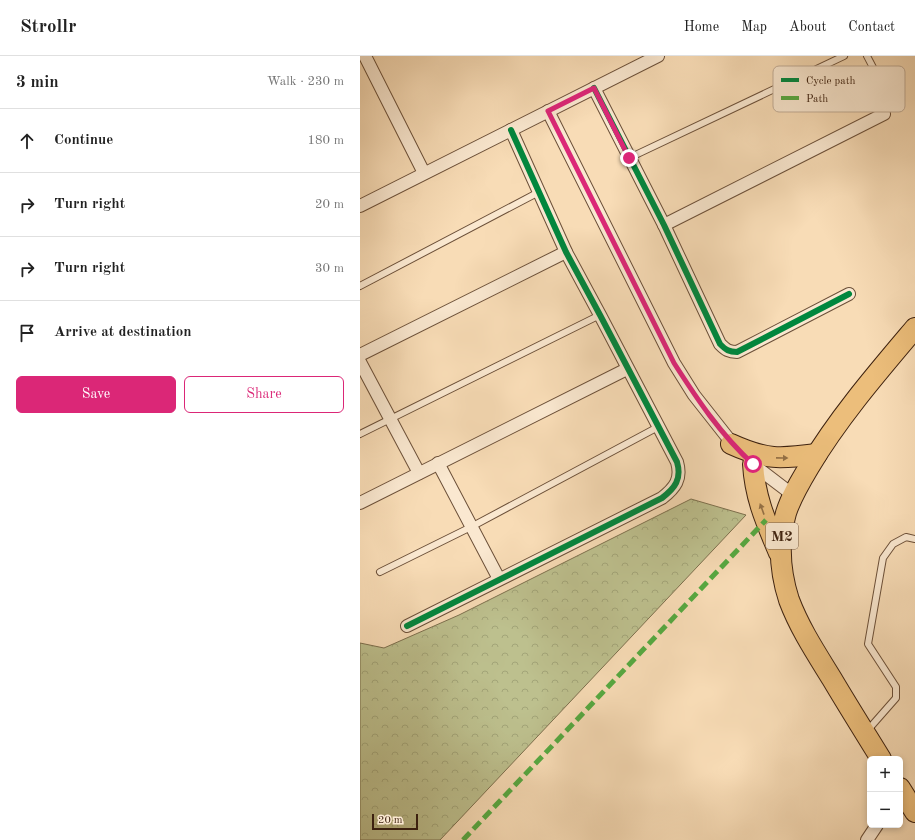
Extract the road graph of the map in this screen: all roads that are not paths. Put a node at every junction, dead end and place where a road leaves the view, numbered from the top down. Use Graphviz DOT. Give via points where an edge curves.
graph roads {
  1 [pos="365,56"];
  2 [pos="658,56"];
  3 [pos="844,56"];
  4 [pos="867,56"];
  5 [pos="823,66"];
  6 [pos="872,66"];
  7 [pos="594,88"];
  8 [pos="773,90"];
  9 [pos="548,111"];
  10 [pos="884,114"];
  11 [pos="511,130"];
  12 [pos="629,158"];
  13 [pos="424,173"];
  14 [pos="539,192"];
  15 [pos="360,206"];
  16 [pos="664,225"];
  17 [pos="566,252"];
  18 [pos="360,286"];
  19 [pos="849,294"];
  20 [pos="600,315"];
  21 [pos="915,328"];
  22 [pos="360,354"];
  23 [pos="360,362"];
  24 [pos="627,369"];
  25 [pos="390,419"];
  26 [pos="658,426"];
  27 [pos="360,434"];
  28 [pos="731,444"];
  29 [pos="817,454"];
  30 [pos="438,463"];
  31 [pos="753,464"];
  32 [pos="419,473"];
  33 [pos="793,495"];
  34 [pos="360,503"];
  35 [pos="471,527"];
  36 [pos="915,539"];
  37 [pos="781,558"];
  38 [pos="380,572"];
  39 [pos="499,579"];
  40 [pos="407,626"];
  41 [pos="865,733"];
  42 [pos="879,756"];
  43 [pos="875,828"];
  44 [pos="867,840"];
  1 -- 13 [label="street"];
  2 -- 7 [label="street"];
  3 -- 5 [label="lane"];
  4 -- 6 [label="lane"];
  7 -- 9 [label="street"];
  7 -- 12 [label="street"];
  8 -- 12 [label="lane"];
  9 -- 11 [label="street"];
  9 -- 28 [label="street" via="674,363 694,395"];
  10 -- 16 [label="street"];
  11 -- 13 [label="street"];
  11 -- 14 [label="street"];
  12 -- 16 [label="street"];
  13 -- 15 [label="street"];
  14 -- 17 [label="street"];
  14 -- 18 [label="lane"];
  16 -- 19 [label="street" via="720,344 731,352 737,352"];
  17 -- 20 [label="street"];
  17 -- 22 [label="street"];
  20 -- 24 [label="street"];
  20 -- 25 [label="lane"];
  21 -- 29 [label="main road, M2" via="851,405"];
  23 -- 25 [label="street"];
  24 -- 26 [label="street"];
  24 -- 30 [label="street"];
  25 -- 27 [label="lane"];
  25 -- 32 [label="street"];
  26 -- 35 [label="lane"];
  26 -- 39 [label="street" via="679,470 679,477 670,492"];
  28 -- 29 [label="main road, one-way" via="766,457 784,458"];
  28 -- 31 [label="street"];
  29 -- 33 [label="main road, M2"];
  30 -- 32 [label="street"];
  30 -- 35 [label="street"];
  31 -- 33 [label="street"];
  37 -- 31 [label="main road, one-way" via="759,502"];
  32 -- 34 [label="street"];
  33 -- 37 [label="main road, M2" via="781,537"];
  35 -- 38 [label="lane"];
  35 -- 39 [label="street"];
  36 -- 41 [label="lane" via="906,537 893,544 883,558 868,644 896,686 896,698"];
  37 -- 41 [label="main road, M2" via="789,598 805,637"];
  39 -- 40 [label="street"];
  41 -- 42 [label="main road, M2"];
  43 -- 44 [label="street"];
}
